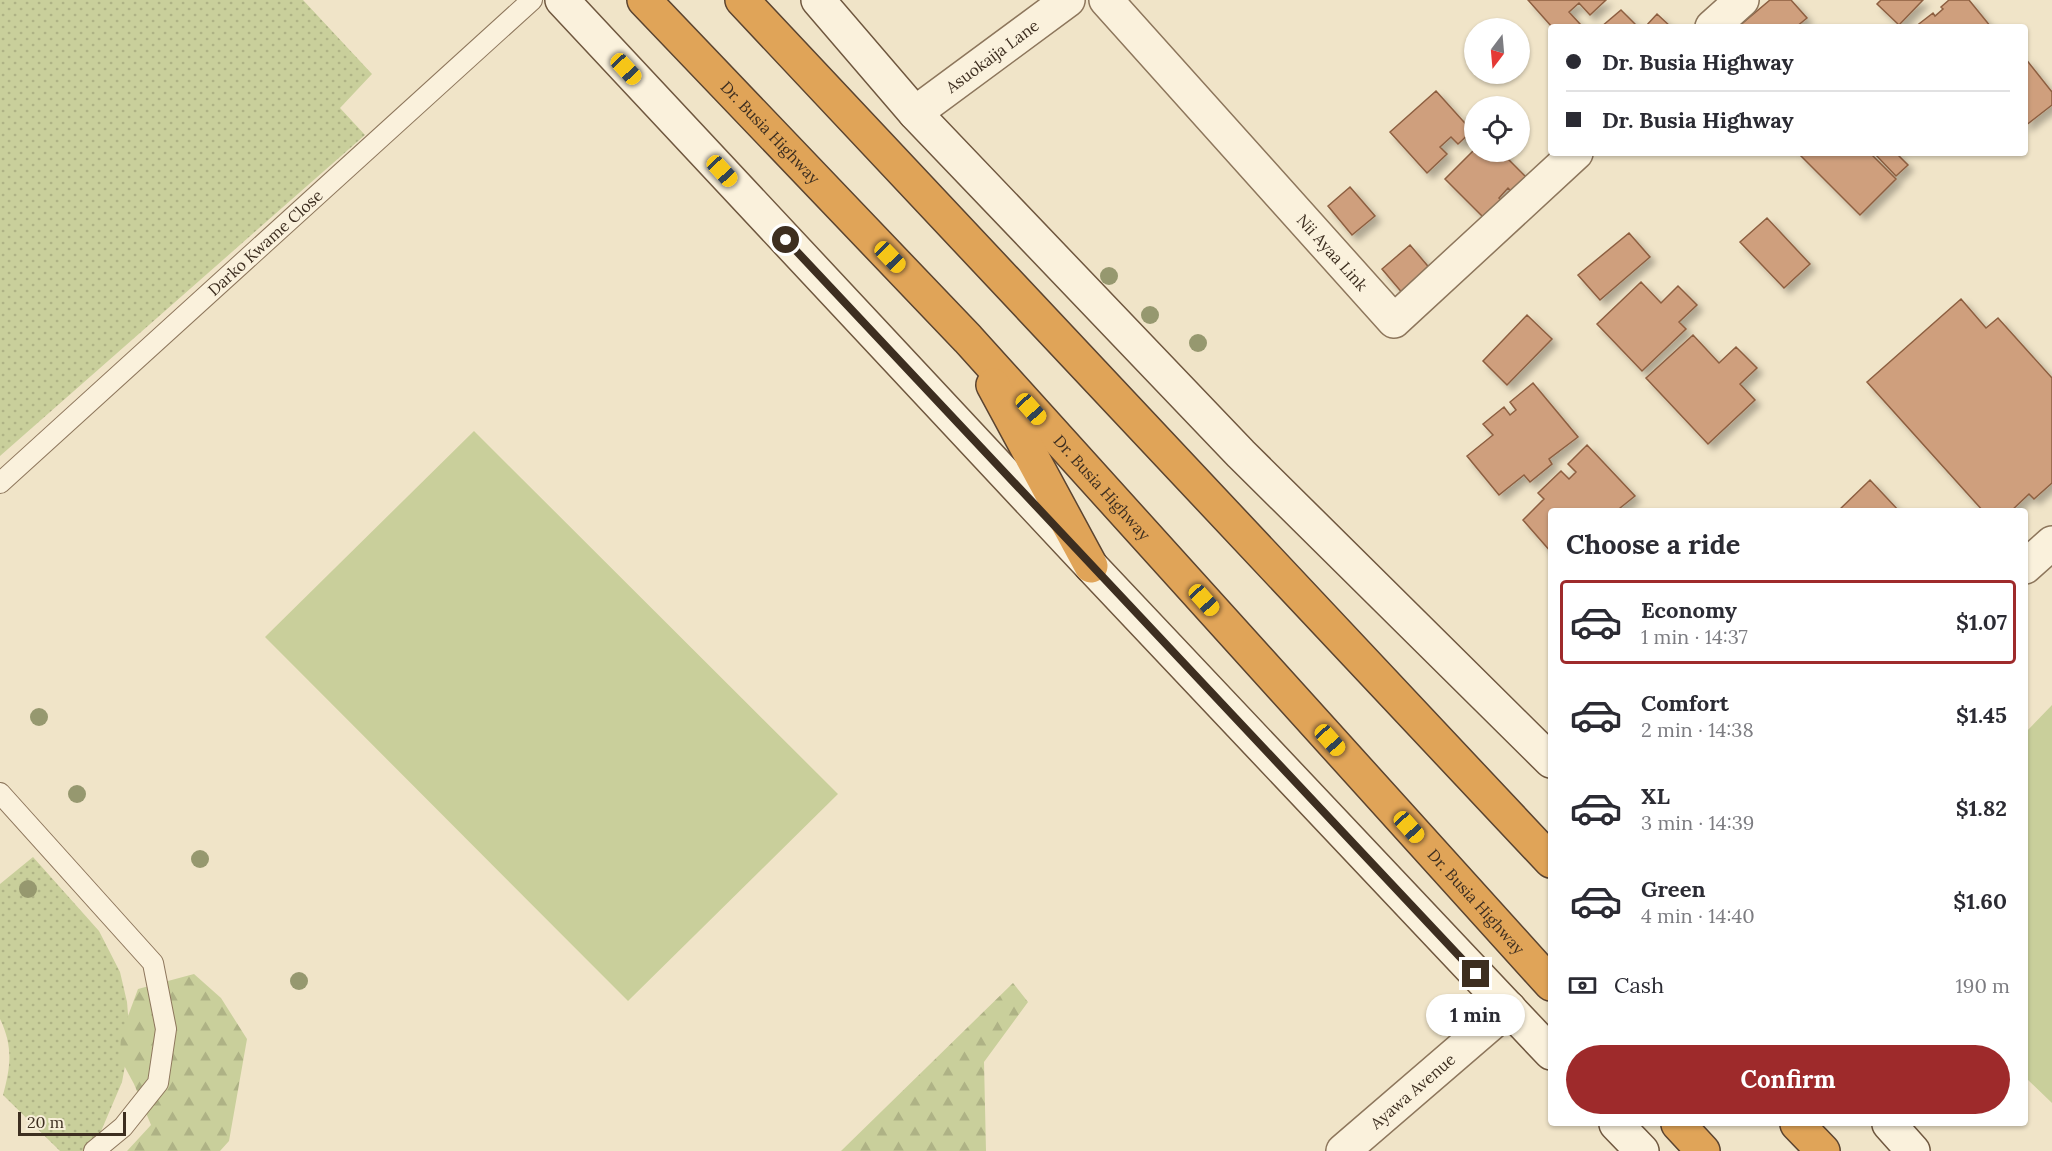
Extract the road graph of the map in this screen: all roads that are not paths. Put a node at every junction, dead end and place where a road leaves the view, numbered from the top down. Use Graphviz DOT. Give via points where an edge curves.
graph roads {
  1 [pos="532,0"];
  2 [pos="562,0"];
  3 [pos="644,0"];
  4 [pos="742,0"];
  5 [pos="818,0"];
  6 [pos="1068,0"];
  7 [pos="1106,0"];
  8 [pos="1742,0"];
  9 [pos="1715,24"];
  10 [pos="915,113"];
  11 [pos="1573,156"];
  12 [pos="968,339"];
  13 [pos="0,483"];
  14 [pos="2052,543"];
  15 [pos="2028,564"];
  16 [pos="1091,566"];
  17 [pos="1548,758"];
  18 [pos="0,794"];
  19 [pos="1548,858"];
  20 [pos="1548,981"];
  21 [pos="1509,1008"];
  22 [pos="1548,1050"];
  23 [pos="1618,1126"];
  24 [pos="1680,1126"];
  25 [pos="1799,1126"];
  26 [pos="1891,1126"];
  27 [pos="94,1151"];
  28 [pos="1343,1151"];
  29 [pos="1642,1151"];
  30 [pos="1702,1151"];
  31 [pos="1823,1151"];
  32 [pos="1913,1151"];
  1 -- 13 [label="lane, Darko Kwame Close"];
  2 -- 16 [label="street"];
  3 -- 12 [label="highway, Dr. Busia Highway"];
  4 -- 19 [label="highway"];
  5 -- 10 [label="street"];
  6 -- 10 [label="street, Asuokaija Lane"];
  7 -- 11 [label="street, Nii Ayaa Link" via="1394,321"];
  8 -- 9 [label="street"];
  10 -- 17 [label="street" via="1241,454"];
  12 -- 16 [label="highway"];
  12 -- 20 [label="highway, Dr. Busia Highway"];
  14 -- 15 [label="street"];
  16 -- 21 [label="street"];
  18 -- 27 [label="lane" via="153,963 166,1029 158,1083 123,1127"];
  21 -- 22 [label="street"];
  21 -- 28 [label="street, Ayawa Avenue"];
  23 -- 29 [label="street"];
  24 -- 30 [label="highway"];
  25 -- 31 [label="highway"];
  26 -- 32 [label="street"];
}
